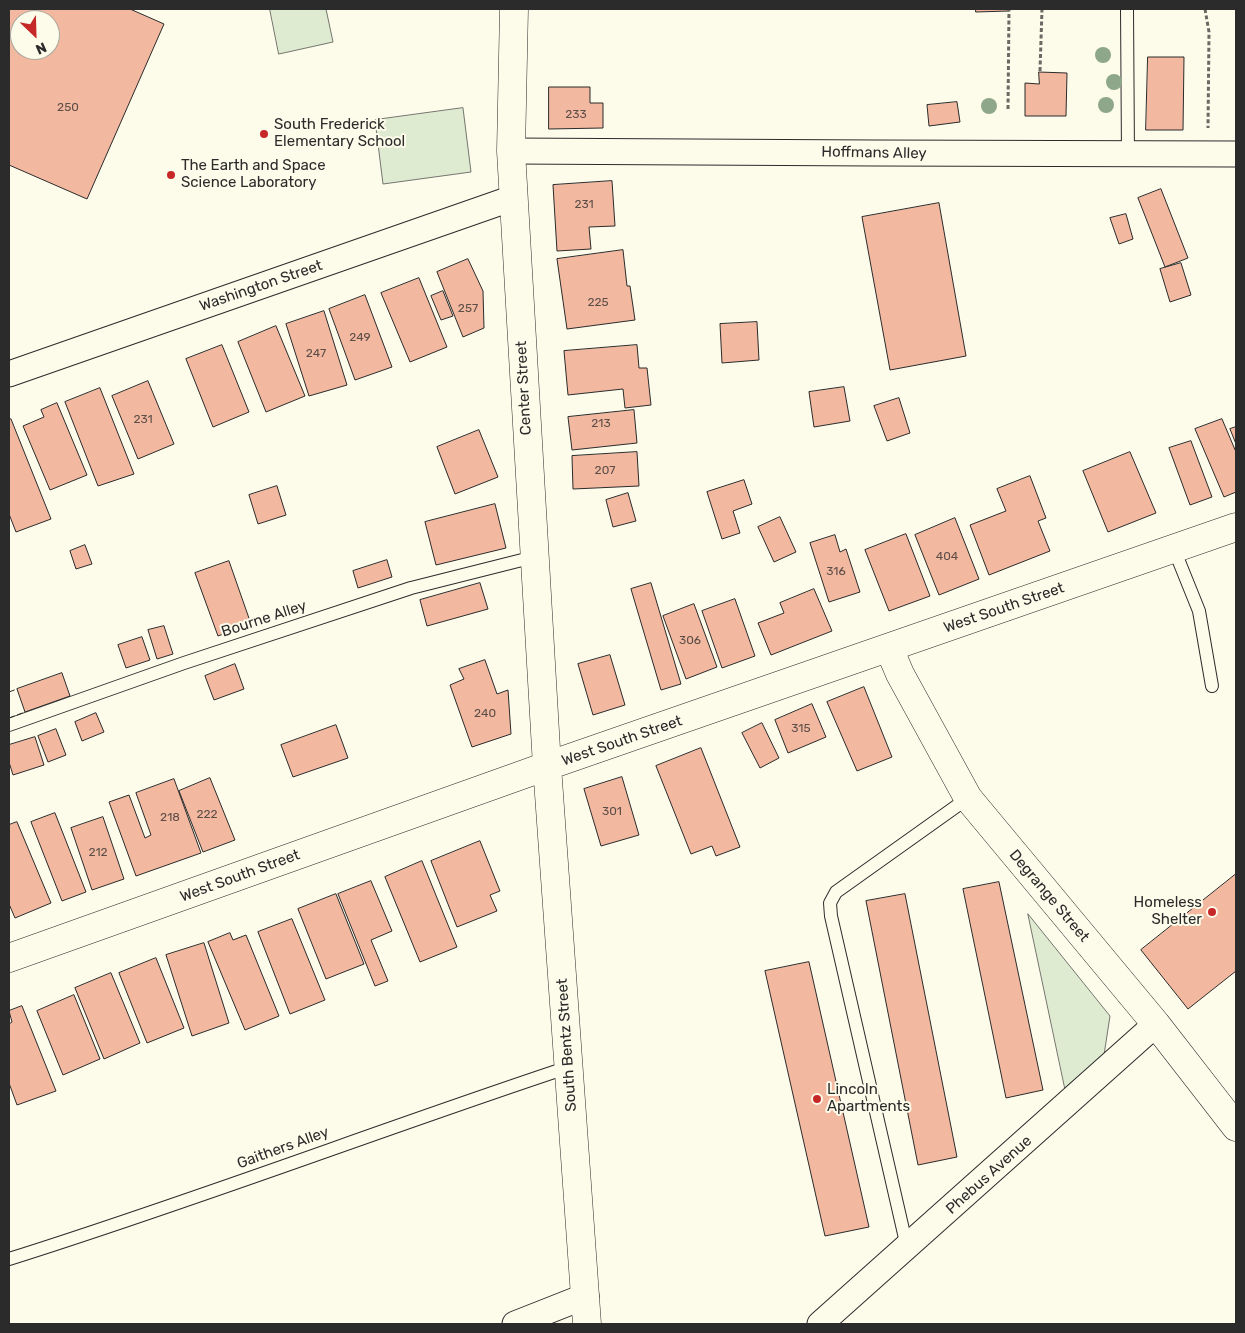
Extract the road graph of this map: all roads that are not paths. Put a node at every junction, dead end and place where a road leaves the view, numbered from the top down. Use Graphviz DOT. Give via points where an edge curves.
graph roads {
  1 [pos="514,9"];
  2 [pos="1127,9"];
  3 [pos="511,151"];
  4 [pos="1236,154"];
  5 [pos="1128,155"];
  6 [pos="513,198"];
  7 [pos="9,374"];
  8 [pos="1236,527"];
  9 [pos="1174,549"];
  10 [pos="534,558"];
  11 [pos="889,648"];
  12 [pos="1212,686"];
  13 [pos="9,725"];
  14 [pos="547,766"];
  15 [pos="968,798"];
  16 [pos="9,958"];
  17 [pos="1156,1024"];
  18 [pos="569,1067"];
  19 [pos="1236,1127"];
  20 [pos="907,1247"];
  21 [pos="9,1259"];
  22 [pos="586,1296"];
  23 [pos="515,1324"];
  24 [pos="587,1324"];
  25 [pos="820,1324"];
  1 -- 3 [label="main road, Center Street"];
  2 -- 5 [label="lane"];
  3 -- 5 [label="street, Hoffmans Alley"];
  3 -- 6 [label="main road, Center Street"];
  4 -- 5 [label="street, Hoffmans Alley"];
  6 -- 7 [label="street, Washington Street"];
  6 -- 10 [label="main road, Center Street"];
  8 -- 9 [label="main road, West South Street"];
  9 -- 11 [label="main road, West South Street"];
  9 -- 12 [label="lane" via="1199,611"];
  10 -- 13 [label="lane, Bourne Alley" via="402,592 184,663"];
  10 -- 14 [label="main road, Center Street"];
  11 -- 14 [label="main road, West South Street"];
  11 -- 15 [label="main road, Degrange Street"];
  14 -- 16 [label="main road, West South Street"];
  14 -- 18 [label="main road, South Bentz Street"];
  15 -- 17 [label="main road, Degrange Street"];
  15 -- 20 [label="lane" via="836,892 830,903"];
  17 -- 19 [label="main road, Degrange Street"];
  17 -- 20 [label="street, Phebus Avenue"];
  18 -- 21 [label="lane, Gaithers Alley" via="129,1221"];
  18 -- 22 [label="main road, South Bentz Street"];
  20 -- 25 [label="street, Phebus Avenue"];
  22 -- 23 [label="street"];
  22 -- 24 [label="main road, South Bentz Street"];
}
